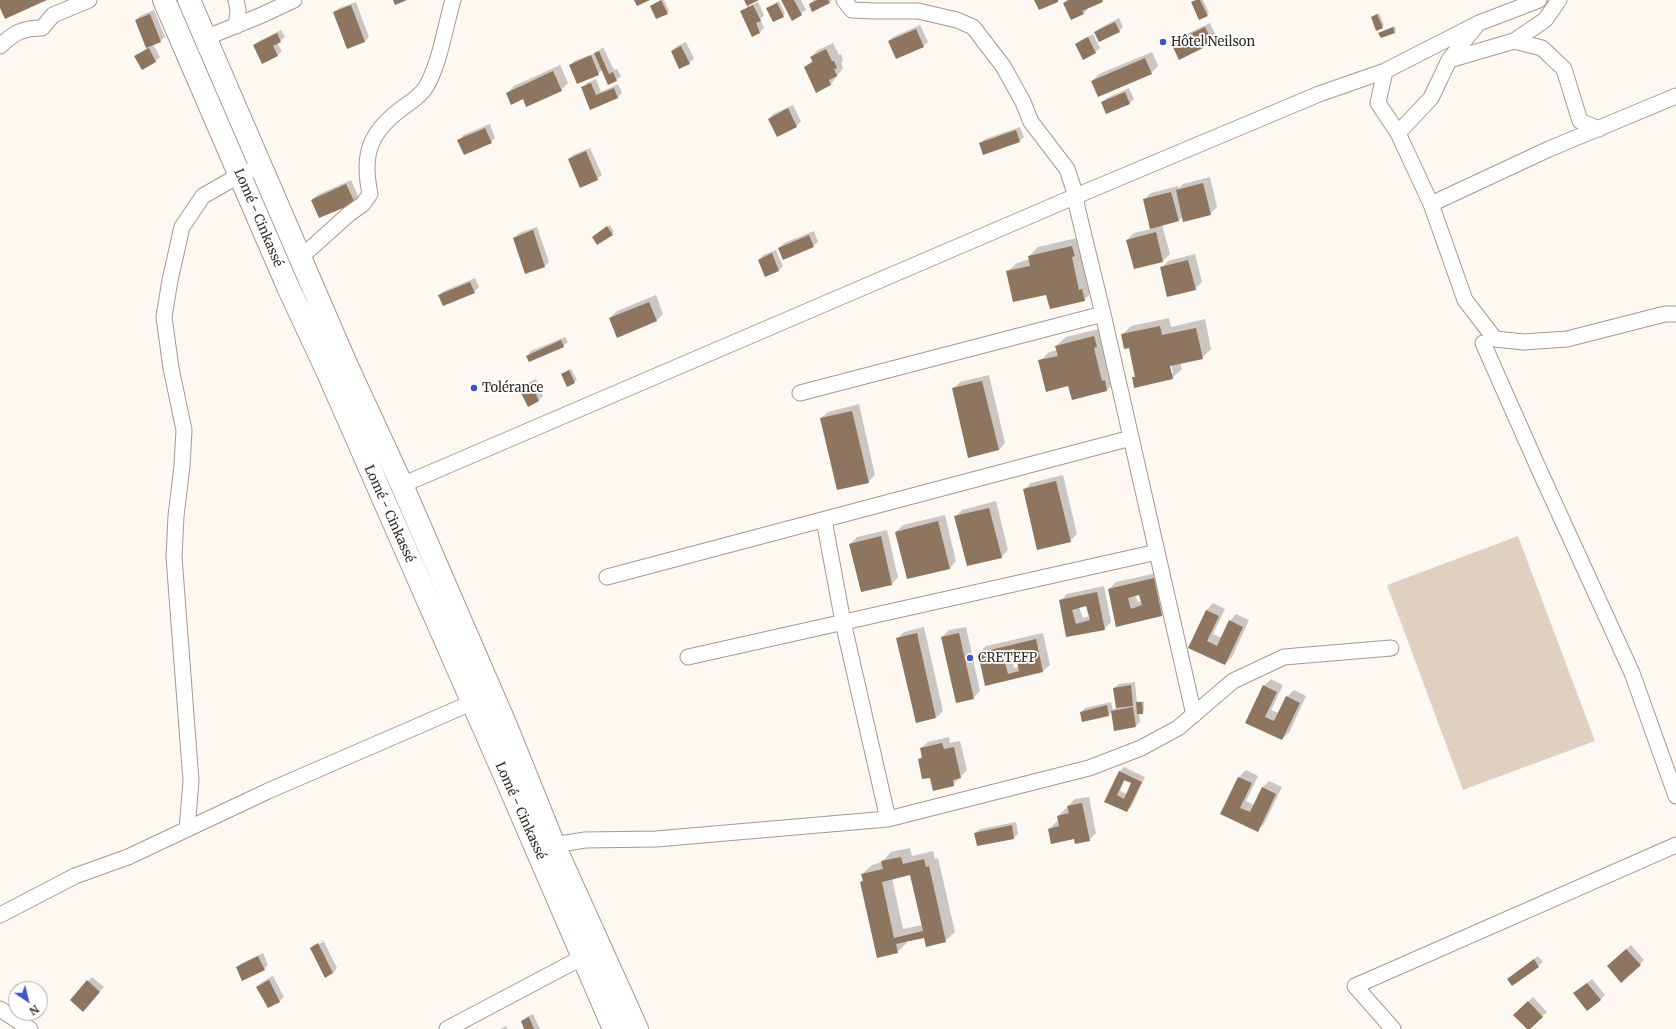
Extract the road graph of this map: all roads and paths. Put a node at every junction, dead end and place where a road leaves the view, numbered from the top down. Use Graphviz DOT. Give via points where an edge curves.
graph roads {
  1 [pos="89,0"];
  2 [pos="164,0"];
  3 [pos="188,0"];
  4 [pos="236,0"];
  5 [pos="294,0"];
  6 [pos="453,0"];
  7 [pos="844,0"];
  8 [pos="1539,0"];
  9 [pos="1559,0"];
  10 [pos="1479,23"];
  11 [pos="236,26"];
  12 [pos="205,38"];
  13 [pos="1514,41"];
  14 [pos="0,46"];
  15 [pos="184,46"];
  16 [pos="1449,60"];
  17 [pos="1385,71"];
  18 [pos="1676,96"];
  19 [pos="1599,129"];
  20 [pos="1398,133"];
  21 [pos="260,166"];
  22 [pos="240,175"];
  23 [pos="1076,196"];
  24 [pos="1431,204"];
  25 [pos="300,258"];
  26 [pos="1103,314"];
  27 [pos="1676,314"];
  28 [pos="1483,343"];
  29 [pos="800,393"];
  30 [pos="1131,438"];
  31 [pos="402,485"];
  32 [pos="824,520"];
  33 [pos="1157,552"];
  34 [pos="607,577"];
  35 [pos="843,622"];
  36 [pos="1391,648"];
  37 [pos="688,657"];
  38 [pos="471,703"];
  39 [pos="1194,714"];
  40 [pos="1676,796"];
  41 [pos="888,819"];
  42 [pos="187,829"];
  43 [pos="1676,846"];
  44 [pos="546,848"];
  45 [pos="0,915"];
  46 [pos="583,957"];
  47 [pos="0,1009"];
  48 [pos="30,1029"];
  49 [pos="447,1029"];
  50 [pos="614,1029"];
  51 [pos="637,1029"];
  52 [pos="1393,1029"];
  1 -- 14 [label="street" via="53,15 42,28 23,29"];
  2 -- 15 [label="highway, Lomé - Cinkassé"];
  3 -- 12 [label="highway, Lomé - Cinkassé"];
  4 -- 11 [label="street"];
  5 -- 11 [label="street"];
  6 -- 25 [label="street" via="435,68 426,88 385,124 368,149 367,181 370,194 363,204"];
  7 -- 23 [label="street" via="852,10 918,11 957,20 973,27 1003,66 1031,122 1067,170"];
  8 -- 10 [label="street"];
  9 -- 13 [label="street" via="1545,20"];
  10 -- 16 [label="street"];
  10 -- 17 [label="street"];
  11 -- 12 [label="street"];
  12 -- 15 [label="highway"];
  12 -- 21 [label="highway, Lomé - Cinkassé"];
  13 -- 16 [label="street"];
  13 -- 19 [label="street" via="1542,48 1564,70 1580,121"];
  15 -- 22 [label="highway, Lomé - Cinkassé"];
  16 -- 20 [label="street" via="1431,98"];
  17 -- 20 [label="street" via="1378,103"];
  17 -- 23 [label="street" via="1319,94"];
  18 -- 19 [label="street"];
  19 -- 24 [label="street" via="1549,149"];
  20 -- 24 [label="street"];
  21 -- 22 [label="street"];
  21 -- 25 [label="highway, Lomé - Cinkassé"];
  22 -- 38 [label="highway, Lomé - Cinkassé"];
  22 -- 42 [label="street" via="203,196 182,227 164,317 184,430 174,558 191,781"];
  23 -- 26 [label="street"];
  23 -- 31 [label="street"];
  24 -- 27 [label="street" via="1465,300 1495,339 1524,342 1567,339 1664,314"];
  25 -- 31 [label="highway, Lomé - Cinkassé"];
  26 -- 29 [label="street"];
  26 -- 30 [label="street"];
  28 -- 40 [label="street" via="1632,673"];
  30 -- 32 [label="street"];
  30 -- 33 [label="street"];
  31 -- 44 [label="highway, Lomé - Cinkassé" via="507,728"];
  32 -- 34 [label="street"];
  32 -- 35 [label="street"];
  33 -- 35 [label="street"];
  33 -- 39 [label="street"];
  35 -- 37 [label="street"];
  35 -- 41 [label="street"];
  36 -- 39 [label="street" via="1284,657 1233,681"];
  38 -- 42 [label="street"];
  38 -- 44 [label="highway, Lomé - Cinkassé"];
  39 -- 41 [label="street" via="1178,728 1141,748 1089,768"];
  41 -- 44 [label="street" via="656,839 585,840"];
  42 -- 45 [label="street" via="128,857 80,874"];
  43 -- 52 [label="street" via="1355,986"];
  44 -- 46 [label="highway, Lomé - Cinkassé"];
  44 -- 51 [label="highway, Lomé - Cinkassé" via="578,895"];
  46 -- 49 [label="street"];
  46 -- 50 [label="highway, Lomé - Cinkassé"];
  47 -- 48 [label="street"];
}
